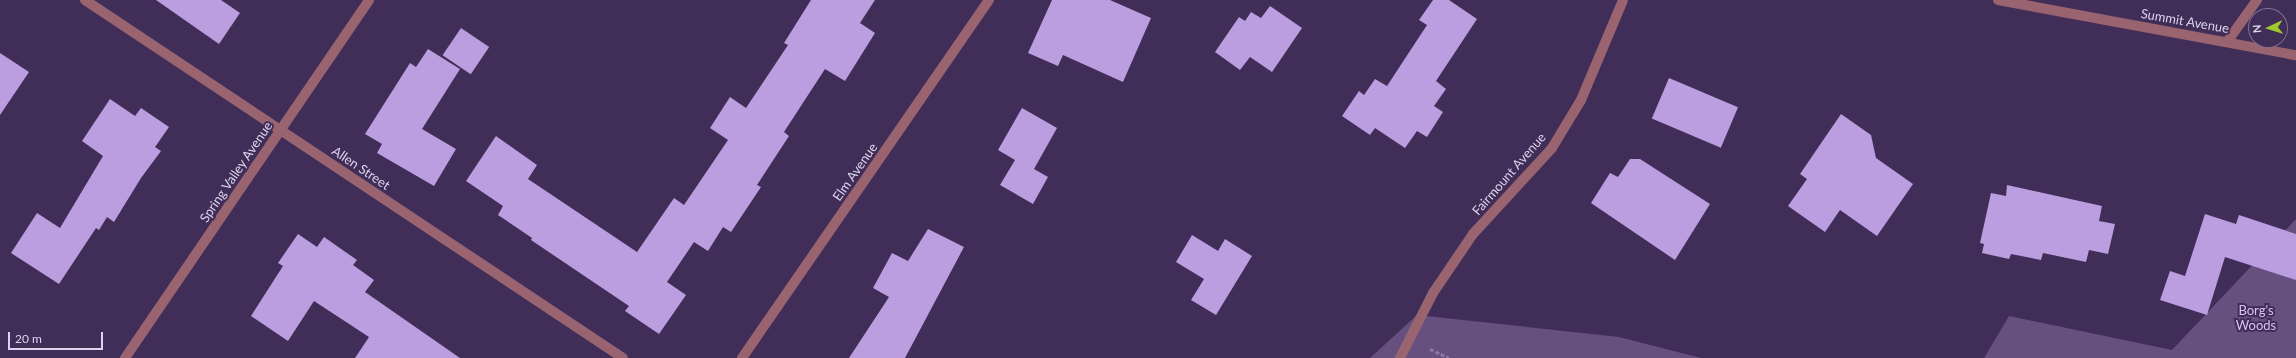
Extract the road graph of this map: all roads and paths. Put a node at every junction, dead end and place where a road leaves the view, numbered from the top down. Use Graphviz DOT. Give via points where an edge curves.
graph roads {
  1 [pos="85,0"];
  2 [pos="369,0"];
  3 [pos="989,0"];
  4 [pos="1623,0"];
  5 [pos="1998,0"];
  6 [pos="2257,0"];
  7 [pos="2227,42"];
  8 [pos="2296,55"];
  9 [pos="280,130"];
  10 [pos="125,358"];
  11 [pos="623,358"];
  12 [pos="742,358"];
  13 [pos="1400,358"];
  1 -- 9 [label="street, Allen Street"];
  2 -- 9 [label="street, Spring Valley Avenue"];
  3 -- 12 [label="street, Elm Avenue"];
  4 -- 13 [label="street, Fairmount Avenue" via="1581,100 1552,148 1474,234 1433,293"];
  5 -- 7 [label="street, Summit Avenue"];
  6 -- 7 [label="street"];
  7 -- 8 [label="street, Summit Avenue"];
  9 -- 10 [label="street, Spring Valley Avenue"];
  9 -- 11 [label="street, Allen Street"];
}
